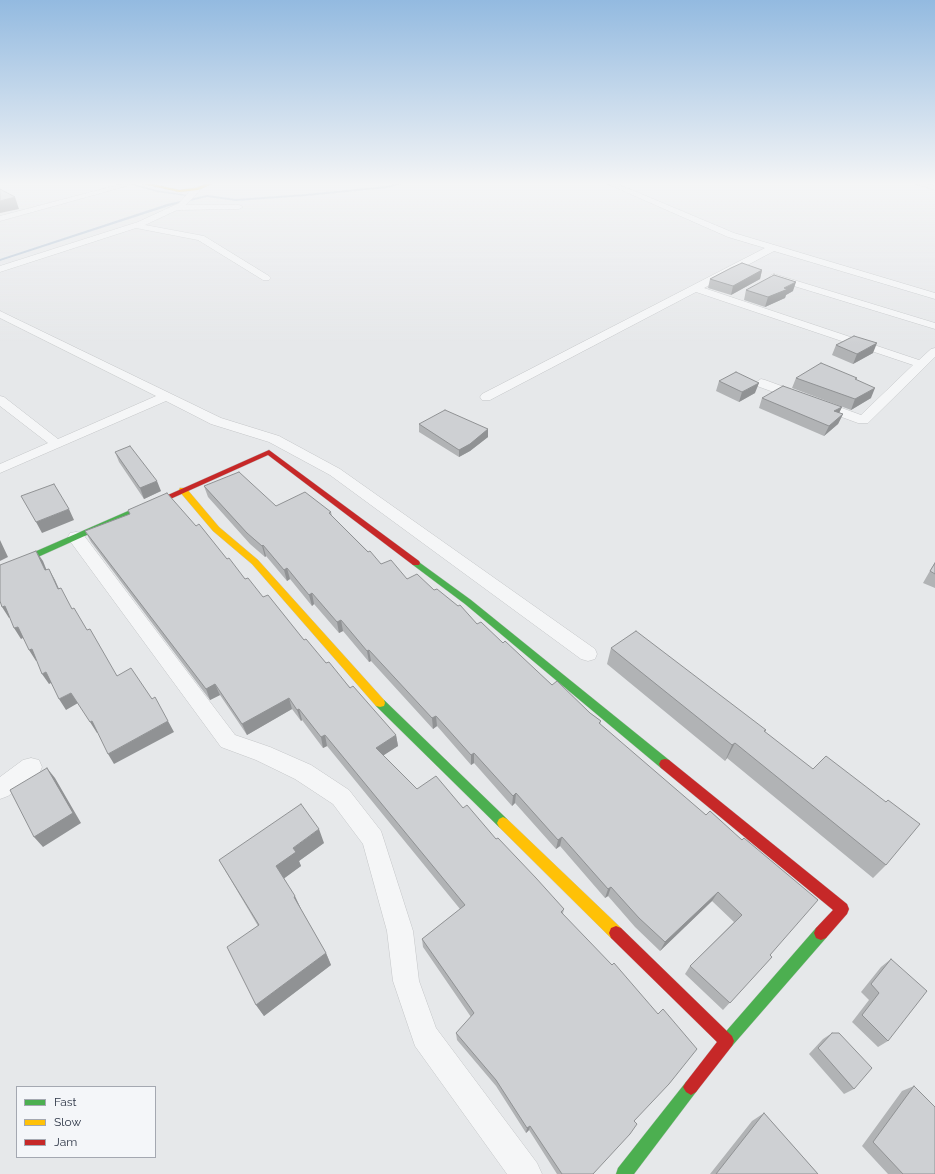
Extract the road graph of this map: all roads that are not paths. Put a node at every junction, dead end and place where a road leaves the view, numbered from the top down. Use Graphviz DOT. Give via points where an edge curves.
graph roads {
  1 [pos="103,237"];
  2 [pos="195,237"];
  3 [pos="738,237"];
  4 [pos="774,247"];
  5 [pos="800,255"];
  6 [pos="0,270"];
  7 [pos="774,276"];
  8 [pos="266,278"];
  9 [pos="762,283"];
  10 [pos="695,288"];
  11 [pos="744,293"];
  12 [pos="933,293"];
  13 [pos="732,300"];
  14 [pos="0,314"];
  15 [pos="935,326"];
  16 [pos="935,351"];
  17 [pos="921,364"];
  18 [pos="761,383"];
  19 [pos="167,396"];
  20 [pos="486,397"];
  21 [pos="0,400"];
  22 [pos="57,444"];
  23 [pos="0,469"];
  24 [pos="183,490"];
  25 [pos="76,537"];
  26 [pos="0,572"];
  27 [pos="588,654"];
  28 [pos="31,767"];
  29 [pos="0,789"];
  30 [pos="728,1041"];
  31 [pos="526,1174"];
  32 [pos="624,1174"];
  1 -- 6 [label="street"];
  2 -- 8 [label="street" via="202,238"];
  3 -- 4 [label="street"];
  4 -- 5 [label="street"];
  4 -- 10 [label="street"];
  5 -- 7 [label="street"];
  5 -- 12 [label="street"];
  7 -- 9 [label="street"];
  7 -- 15 [label="street"];
  10 -- 13 [label="street"];
  10 -- 20 [label="street"];
  11 -- 13 [label="street"];
  13 -- 17 [label="street"];
  14 -- 19 [label="street"];
  16 -- 17 [label="street"];
  17 -- 18 [label="street" via="863,420"];
  19 -- 22 [label="street"];
  19 -- 27 [label="street" via="216,422 274,439 334,472"];
  21 -- 22 [label="street"];
  22 -- 23 [label="street"];
  24 -- 25 [label="street"];
  24 -- 30 [label="street" via="216,529 256,562 379,702"];
  24 -- 30 [label="street" via="269,452 468,602 842,908"];
  25 -- 26 [label="street"];
  25 -- 31 [label="street" via="228,741 263,753 303,772 341,797 373,839 400,931 406,981 425,1036"];
  28 -- 29 [label="street"];
  30 -- 32 [label="street"];
}
